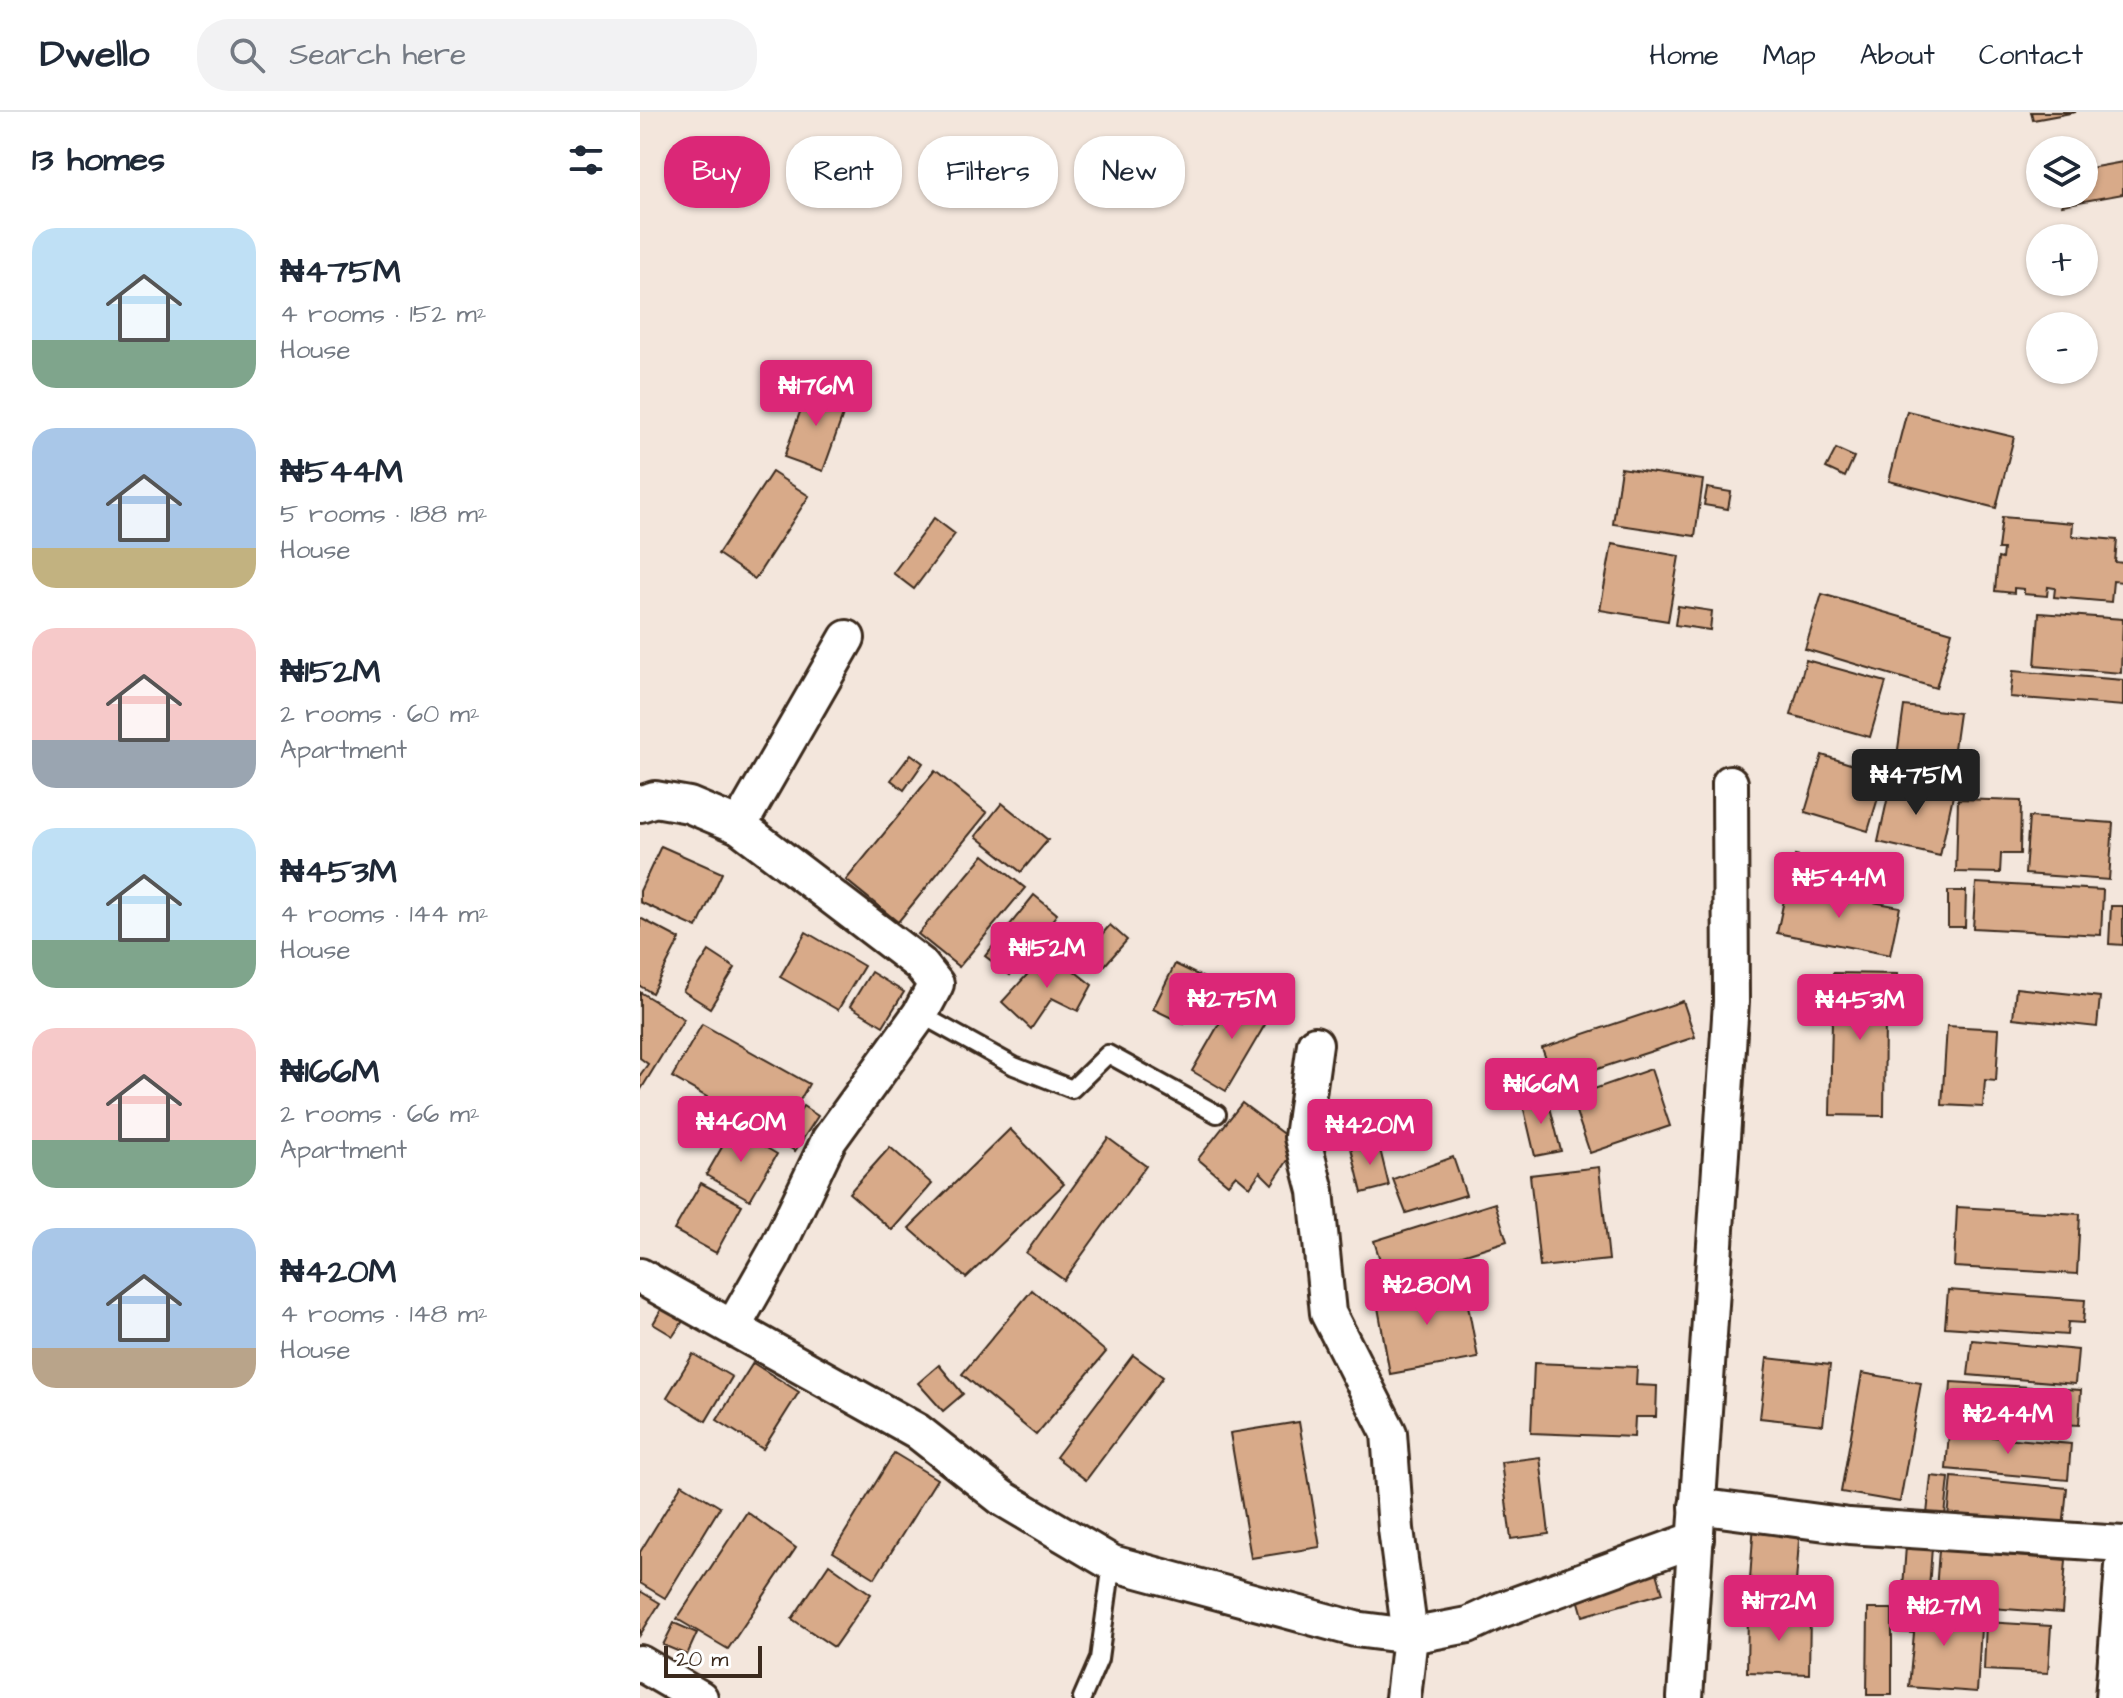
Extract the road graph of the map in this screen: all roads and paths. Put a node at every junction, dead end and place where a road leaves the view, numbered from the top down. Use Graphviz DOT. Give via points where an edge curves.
graph roads {
  1 [pos="847,638"];
  2 [pos="1730,783"];
  3 [pos="640,804"];
  4 [pos="739,826"];
  5 [pos="920,1014"];
  6 [pos="1315,1044"];
  7 [pos="1217,1114"];
  8 [pos="640,1276"];
  9 [pos="733,1327"];
  10 [pos="1696,1523"];
  11 [pos="2123,1544"];
  12 [pos="1112,1563"];
  13 [pos="2122,1586"];
  14 [pos="1410,1636"];
  15 [pos="640,1663"];
  16 [pos="700,1698"];
  17 [pos="1082,1698"];
  18 [pos="1403,1698"];
  19 [pos="1685,1698"];
  20 [pos="2113,1698"];
  1 -- 4 [label="street"];
  2 -- 10 [label="street" via="1731,1002"];
  3 -- 4 [label="street" via="655,799 689,805"];
  4 -- 5 [label="street" via="920,964 936,984"];
  5 -- 7 [label="lane" via="1014,1066 1072,1089 1108,1054"];
  5 -- 9 [label="street" via="829,1140"];
  6 -- 14 [label="street" via="1302,1137 1316,1191 1328,1313 1389,1433"];
  8 -- 9 [label="street"];
  9 -- 12 [label="street" via="917,1431 1002,1498"];
  10 -- 11 [label="street" via="1849,1526"];
  10 -- 14 [label="street" via="1468,1625"];
  10 -- 19 [label="street"];
  12 -- 14 [label="street" via="1355,1629"];
  12 -- 17 [label="lane" via="1099,1659"];
  13 -- 20 [label="street"];
  14 -- 18 [label="street"];
  15 -- 16 [label="street"];
}
